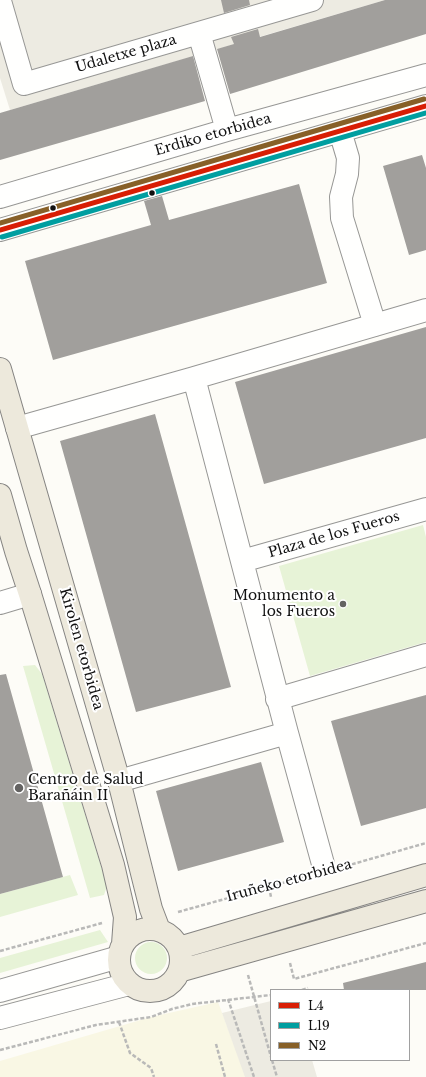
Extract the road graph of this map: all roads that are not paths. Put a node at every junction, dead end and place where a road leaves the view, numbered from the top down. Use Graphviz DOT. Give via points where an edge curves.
graph roads {
  1 [pos="312,0"];
  2 [pos="0,1"];
  3 [pos="201,40"];
  4 [pos="426,75"];
  5 [pos="426,106"];
  6 [pos="227,130"];
  7 [pos="340,131"];
  8 [pos="0,197"];
  9 [pos="0,230"];
  10 [pos="426,310"];
  11 [pos="374,325"];
  12 [pos="0,369"];
  13 [pos="194,378"];
  14 [pos="17,428"];
  15 [pos="0,495"];
  16 [pos="426,509"];
  17 [pos="242,561"];
  18 [pos="30,594"];
  19 [pos="0,603"];
  20 [pos="426,655"];
  21 [pos="277,699"];
  22 [pos="287,734"];
  23 [pos="119,781"];
  24 [pos="325,869"];
  25 [pos="426,875"];
  26 [pos="426,901"];
  27 [pos="159,930"];
  28 [pos="179,948"];
  29 [pos="121,951"];
  30 [pos="179,971"];
  31 [pos="129,984"];
  32 [pos="0,991"];
  33 [pos="0,1018"];
  1 -- 2 [label="street, Udaletxe plaza" via="24,84"];
  3 -- 6 [label="street"];
  4 -- 6 [label="street, Erdiko etorbidea"];
  5 -- 7 [label="street"];
  6 -- 8 [label="street, Erdiko etorbidea"];
  7 -- 9 [label="street"];
  7 -- 11 [label="street" via="348,158 341,197 342,218"];
  10 -- 11 [label="street"];
  11 -- 13 [label="street"];
  12 -- 14 [label="main road, Kirolen etorbidea"];
  13 -- 14 [label="street"];
  13 -- 17 [label="street"];
  14 -- 23 [label="main road, Kirolen etorbidea"];
  15 -- 18 [label="main road"];
  16 -- 17 [label="street, Plaza de los Fueros"];
  17 -- 21 [label="street"];
  18 -- 19 [label="street"];
  18 -- 29 [label="main road" via="113,865 125,917"];
  20 -- 21 [label="street"];
  21 -- 22 [label="street"];
  22 -- 23 [label="street"];
  22 -- 24 [label="street"];
  23 -- 27 [label="main road, Kirolen etorbidea" via="151,909"];
  25 -- 28 [label="main road"];
  26 -- 30 [label="main road"];
  27 -- 28 [label="main road" via="174,940"];
  27 -- 29 [label="main road" via="138,931 130,936"];
  28 -- 30 [label="main road"];
  29 -- 31 [label="main road" via="121,972"];
  29 -- 32 [label="street"];
  30 -- 31 [label="main road" via="167,987 158,990 148,992"];
  31 -- 33 [label="street"];
}
